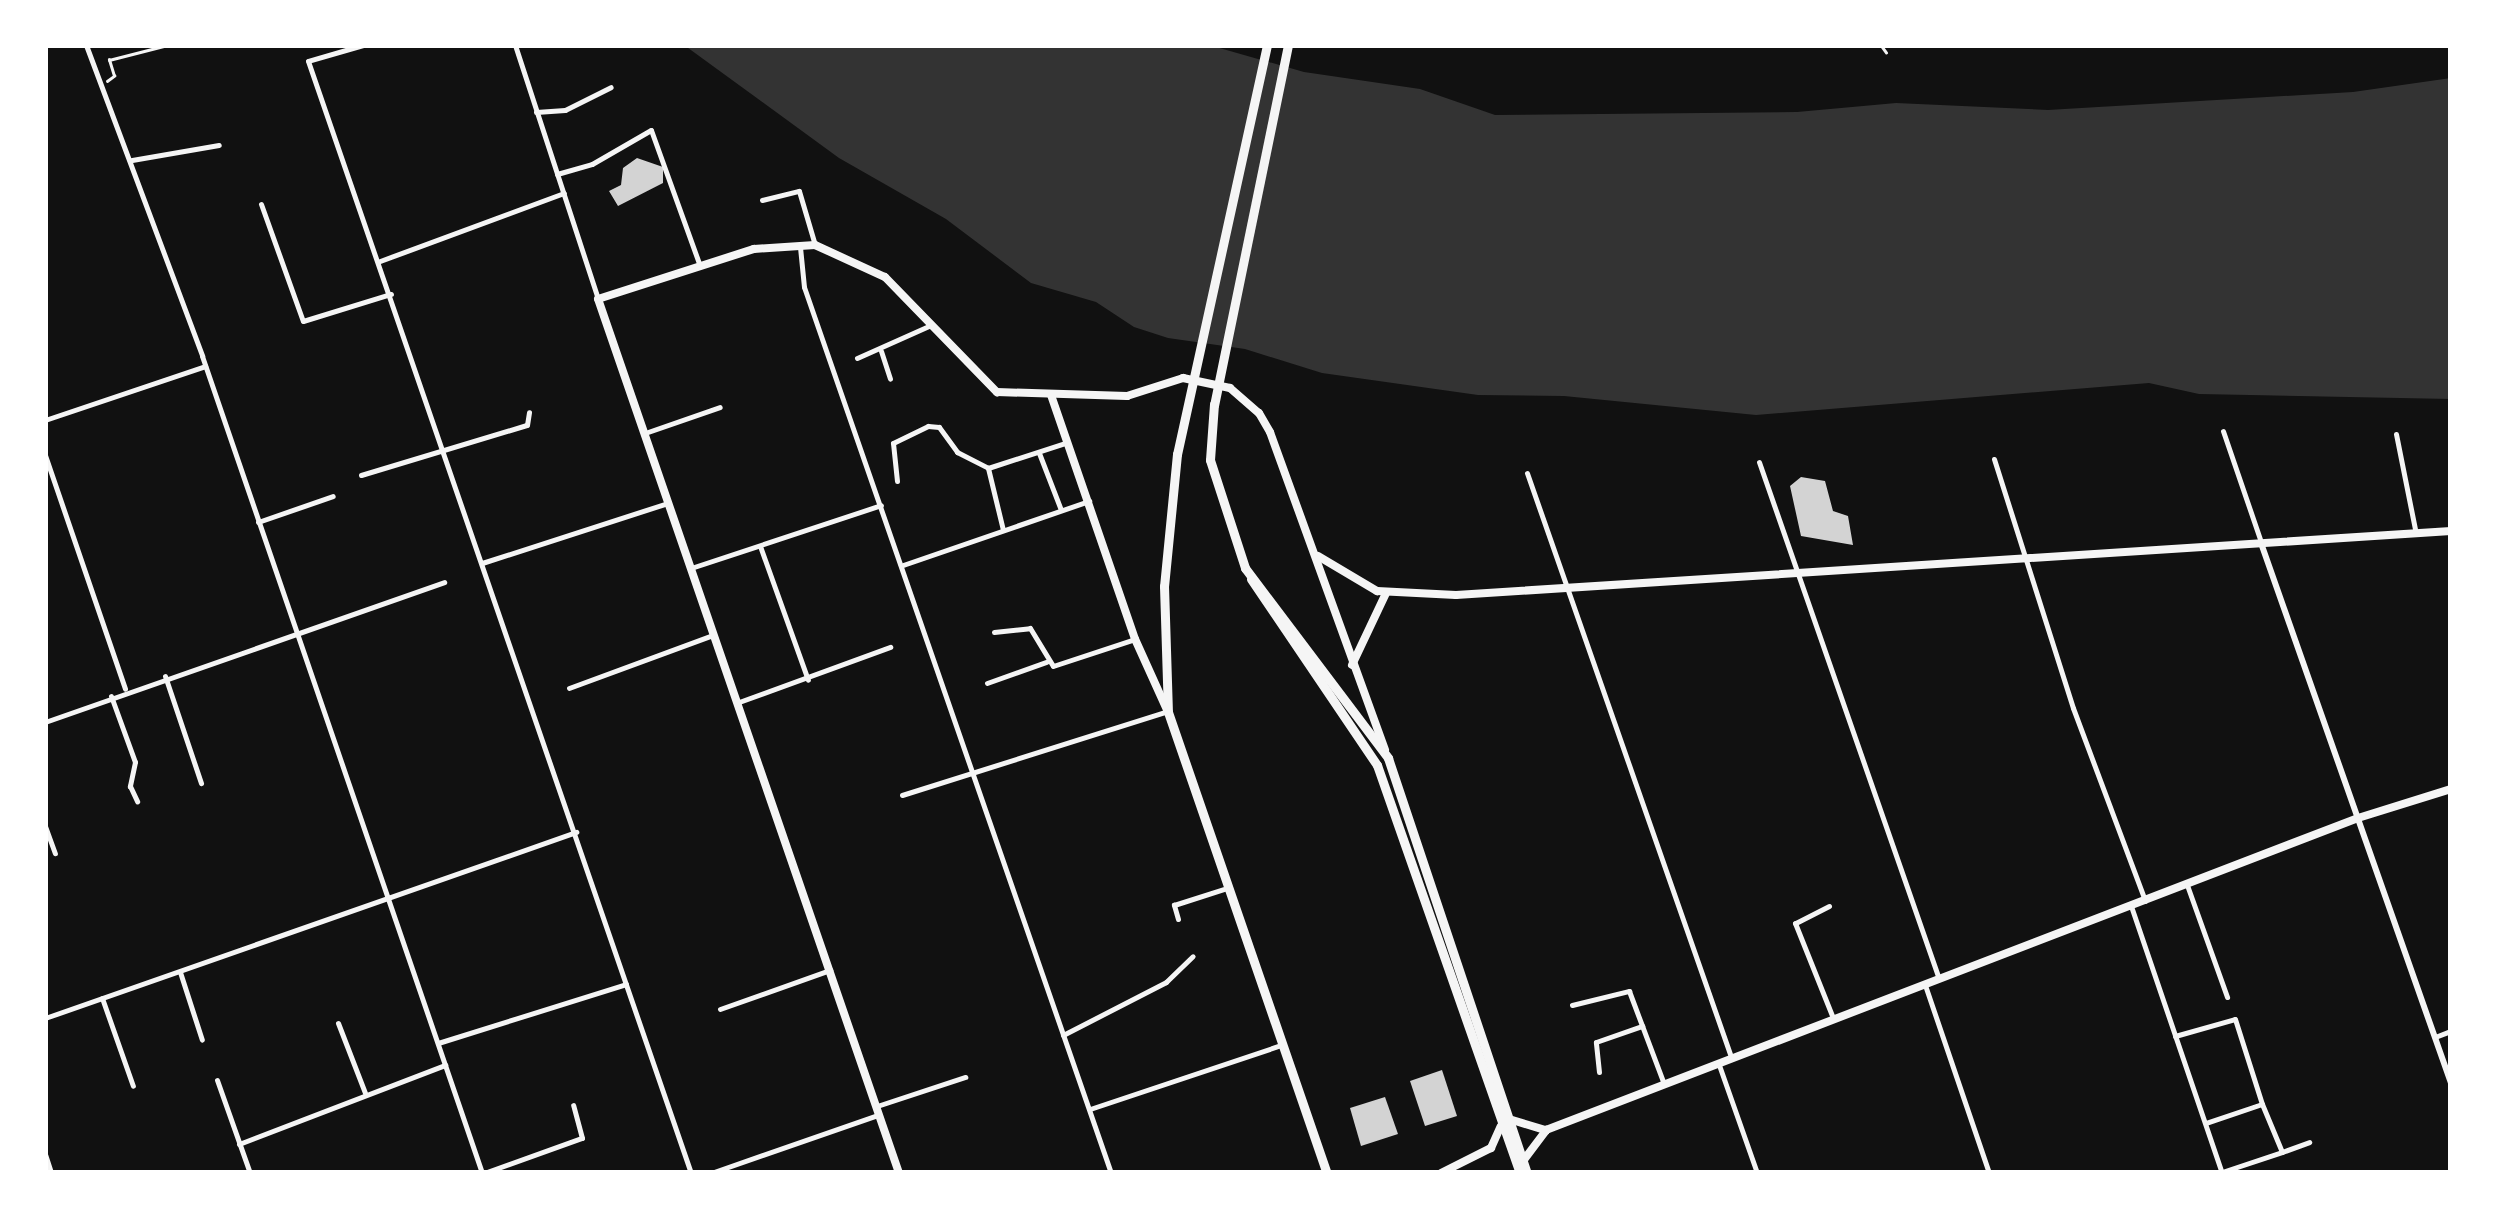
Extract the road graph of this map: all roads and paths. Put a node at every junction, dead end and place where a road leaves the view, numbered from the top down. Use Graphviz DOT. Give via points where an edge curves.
graph roads {
  1 [pos="168,45"];
  2 [pos="364,45"];
  3 [pos="515,45"];
  4 [pos="1266,45"];
  5 [pos="1288,45"];
  6 [pos="1881,45"];
  7 [pos="87,49"];
  8 [pos="1886,52"];
  9 [pos="100,83"];
  10 [pos="612,87"];
  11 [pos="536,112"];
  12 [pos="219,145"];
  13 [pos="132,160"];
  14 [pos="557,174"];
  15 [pos="564,194"];
  16 [pos="762,200"];
  17 [pos="262,204"];
  18 [pos="800,244"];
  19 [pos="815,245"];
  20 [pos="380,261"];
  21 [pos="700,266"];
  22 [pos="392,294"];
  23 [pos="598,299"];
  24 [pos="932,325"];
  25 [pos="881,351"];
  26 [pos="857,358"];
  27 [pos="205,366"];
  28 [pos="890,380"];
  29 [pos="1051,395"];
  30 [pos="720,407"];
  31 [pos="529,412"];
  32 [pos="45,420"];
  33 [pos="2223,432"];
  34 [pos="645,433"];
  35 [pos="2396,434"];
  36 [pos="1068,442"];
  37 [pos="443,451"];
  38 [pos="1039,454"];
  39 [pos="45,456"];
  40 [pos="1994,459"];
  41 [pos="1759,462"];
  42 [pos="988,468"];
  43 [pos="1526,474"];
  44 [pos="362,476"];
  45 [pos="896,482"];
  46 [pos="333,496"];
  47 [pos="1089,501"];
  48 [pos="668,503"];
  49 [pos="882,505"];
  50 [pos="1061,510"];
  51 [pos="258,522"];
  52 [pos="1003,530"];
  53 [pos="2451,532"];
  54 [pos="2416,534"];
  55 [pos="2261,544"];
  56 [pos="760,546"];
  57 [pos="1316,554"];
  58 [pos="2027,559"];
  59 [pos="482,563"];
  60 [pos="902,565"];
  61 [pos="691,568"];
  62 [pos="1245,568"];
  63 [pos="1798,574"];
  64 [pos="444,582"];
  65 [pos="1567,586"];
  66 [pos="1386,593"];
  67 [pos="296,632"];
  68 [pos="994,632"];
  69 [pos="714,634"];
  70 [pos="1135,638"];
  71 [pos="890,647"];
  72 [pos="1046,662"];
  73 [pos="1352,666"];
  74 [pos="165,676"];
  75 [pos="808,680"];
  76 [pos="986,682"];
  77 [pos="569,688"];
  78 [pos="125,690"];
  79 [pos="111,696"];
  80 [pos="739,702"];
  81 [pos="1168,712"];
  82 [pos="45,722"];
  83 [pos="1388,758"];
  84 [pos="977,775"];
  85 [pos="201,783"];
  86 [pos="2451,789"];
  87 [pos="902,795"];
  88 [pos="136,801"];
  89 [pos="2358,818"];
  90 [pos="45,826"];
  91 [pos="576,832"];
  92 [pos="55,853"];
  93 [pos="2188,885"];
  94 [pos="1224,889"];
  95 [pos="388,897"];
  96 [pos="2145,901"];
  97 [pos="1829,906"];
  98 [pos="2131,906"];
  99 [pos="1178,919"];
  100 [pos="1193,956"];
  101 [pos="831,970"];
  102 [pos="180,972"];
  103 [pos="1939,980"];
  104 [pos="626,984"];
  105 [pos="1925,986"];
  106 [pos="2227,997"];
  107 [pos="102,998"];
  108 [pos="1572,1004"];
  109 [pos="720,1009"];
  110 [pos="45,1018"];
  111 [pos="338,1022"];
  112 [pos="1835,1022"];
  113 [pos="1642,1026"];
  114 [pos="2451,1031"];
  115 [pos="1063,1035"];
  116 [pos="2175,1036"];
  117 [pos="2435,1037"];
  118 [pos="202,1040"];
  119 [pos="438,1043"];
  120 [pos="1281,1045"];
  121 [pos="1732,1060"];
  122 [pos="444,1065"];
  123 [pos="1718,1065"];
  124 [pos="1599,1072"];
  125 [pos="964,1076"];
  126 [pos="217,1080"];
  127 [pos="2451,1082"];
  128 [pos="1664,1084"];
  129 [pos="132,1086"];
  130 [pos="365,1094"];
  131 [pos="2262,1104"];
  132 [pos="573,1105"];
  133 [pos="879,1110"];
  134 [pos="1090,1110"];
  135 [pos="1499,1112"];
  136 [pos="1508,1119"];
  137 [pos="2205,1124"];
  138 [pos="1546,1130"];
  139 [pos="2309,1142"];
  140 [pos="239,1144"];
  141 [pos="2282,1152"];
  142 [pos="45,1154"];
  143 [pos="1523,1160"];
  144 [pos="52,1173"];
  145 [pos="250,1173"];
  146 [pos="483,1173"];
  147 [pos="691,1173"];
  148 [pos="711,1173"];
  149 [pos="900,1173"];
  150 [pos="1111,1173"];
  151 [pos="1326,1173"];
  152 [pos="1441,1173"];
  153 [pos="1523,1173"];
  154 [pos="1757,1173"];
  155 [pos="1989,1173"];
  156 [pos="2222,1173"];
  1 -- 9 [label="path" via="109,60 114,76"];
  2 -- 20 [label="street" via="308,61"];
  3 -- 11 [label="street"];
  4 -- 81 [label="main road" via="1177,454 1164,586"];
  5 -- 62 [label="main road" via="1214,404 1210,460"];
  6 -- 8 [label="lane"];
  7 -- 9 [label="street"];
  9 -- 13 [label="street"];
  10 -- 11 [label="street" via="565,110"];
  11 -- 14 [label="street"];
  12 -- 13 [label="street"];
  13 -- 27 [label="street"];
  14 -- 15 [label="street"];
  14 -- 21 [label="street" via="600,160 651,130"];
  15 -- 20 [label="street"];
  15 -- 23 [label="street"];
  16 -- 19 [label="street" via="800,192"];
  17 -- 22 [label="street" via="303,320"];
  18 -- 19 [label="main road"];
  18 -- 21 [label="main road"];
  18 -- 49 [label="street" via="804,287"];
  19 -- 24 [label="main road" via="867,264"];
  20 -- 22 [label="street"];
  21 -- 23 [label="main road"];
  22 -- 37 [label="street"];
  23 -- 34 [label="main road"];
  24 -- 25 [label="street"];
  24 -- 29 [label="main road" via="997,392"];
  25 -- 26 [label="street"];
  25 -- 28 [label="street"];
  27 -- 32 [label="street"];
  27 -- 51 [label="street"];
  29 -- 36 [label="main road"];
  29 -- 57 [label="main road" via="1126,396 1184,378 1230,388 1270,432"];
  30 -- 34 [label="street"];
  31 -- 37 [label="street" via="527,425"];
  33 -- 55 [label="street"];
  34 -- 48 [label="main road"];
  35 -- 54 [label="street"];
  36 -- 38 [label="street"];
  36 -- 47 [label="main road"];
  37 -- 44 [label="street"];
  37 -- 59 [label="street"];
  38 -- 42 [label="street"];
  38 -- 50 [label="street"];
  39 -- 78 [label="street"];
  40 -- 58 [label="street"];
  41 -- 63 [label="street"];
  42 -- 45 [label="street" via="957,452 940,428 928,426 892,442"];
  42 -- 52 [label="street"];
  43 -- 65 [label="street"];
  46 -- 51 [label="street"];
  47 -- 50 [label="street"];
  47 -- 70 [label="main road"];
  48 -- 59 [label="street"];
  48 -- 61 [label="main road"];
  49 -- 56 [label="street"];
  49 -- 60 [label="street"];
  50 -- 52 [label="street"];
  51 -- 67 [label="street"];
  52 -- 60 [label="street"];
  53 -- 54 [label="main road"];
  54 -- 55 [label="main road"];
  55 -- 58 [label="main road"];
  55 -- 89 [label="street"];
  56 -- 61 [label="street"];
  56 -- 75 [label="street"];
  57 -- 66 [label="main road"];
  57 -- 73 [label="main road"];
  58 -- 63 [label="main road"];
  58 -- 96 [label="street"];
  59 -- 91 [label="street"];
  60 -- 84 [label="street"];
  61 -- 69 [label="main road"];
  62 -- 83 [label="main road"];
  62 -- 135 [label="main road" via="1377,764"];
  63 -- 65 [label="main road"];
  63 -- 103 [label="street"];
  64 -- 67 [label="street"];
  65 -- 66 [label="main road"];
  65 -- 121 [label="street"];
  66 -- 73 [label="main road"];
  67 -- 74 [label="street"];
  67 -- 95 [label="street"];
  68 -- 72 [label="street" via="1030,628"];
  69 -- 77 [label="street"];
  69 -- 80 [label="main road"];
  70 -- 72 [label="street" via="1053,666"];
  70 -- 81 [label="main road"];
  71 -- 75 [label="street"];
  72 -- 76 [label="street"];
  73 -- 83 [label="main road"];
  74 -- 78 [label="street"];
  74 -- 85 [label="street"];
  75 -- 80 [label="street"];
  78 -- 79 [label="street"];
  79 -- 82 [label="street"];
  79 -- 88 [label="street" via="134,762 130,786"];
  80 -- 101 [label="main road"];
  81 -- 84 [label="street"];
  81 -- 94 [label="main road"];
  83 -- 136 [label="main road"];
  84 -- 87 [label="street"];
  84 -- 115 [label="street"];
  86 -- 89 [label="main road"];
  89 -- 93 [label="main road"];
  89 -- 117 [label="street"];
  90 -- 92 [label="street"];
  91 -- 95 [label="street"];
  91 -- 104 [label="street"];
  93 -- 96 [label="main road"];
  93 -- 106 [label="street"];
  94 -- 99 [label="street" via="1174,904"];
  94 -- 120 [label="main road"];
  95 -- 102 [label="street"];
  95 -- 119 [label="street"];
  96 -- 98 [label="main road"];
  97 -- 112 [label="street" via="1795,923"];
  98 -- 103 [label="main road"];
  98 -- 116 [label="street"];
  100 -- 115 [label="street" via="1166,982"];
  101 -- 109 [label="street"];
  101 -- 133 [label="main road"];
  102 -- 107 [label="street"];
  102 -- 118 [label="street"];
  103 -- 105 [label="main road"];
  104 -- 119 [label="street"];
  104 -- 147 [label="street"];
  105 -- 112 [label="main road"];
  105 -- 155 [label="street"];
  107 -- 110 [label="street"];
  107 -- 129 [label="street"];
  108 -- 113 [label="street" via="1622,988"];
  111 -- 130 [label="street"];
  112 -- 121 [label="main road"];
  113 -- 124 [label="street" via="1596,1042"];
  113 -- 128 [label="street"];
  114 -- 117 [label="street"];
  115 -- 134 [label="street"];
  116 -- 131 [label="street" via="2234,1019"];
  116 -- 137 [label="street"];
  117 -- 127 [label="street"];
  119 -- 122 [label="street"];
  120 -- 134 [label="street"];
  120 -- 151 [label="main road"];
  121 -- 123 [label="main road"];
  122 -- 130 [label="street"];
  122 -- 146 [label="street"];
  123 -- 128 [label="main road"];
  123 -- 154 [label="street"];
  125 -- 133 [label="street"];
  126 -- 140 [label="street"];
  128 -- 138 [label="main road"];
  130 -- 140 [label="street"];
  131 -- 137 [label="street"];
  131 -- 141 [label="street"];
  132 -- 146 [label="street" via="582,1138"];
  133 -- 148 [label="street"];
  133 -- 149 [label="main road"];
  134 -- 150 [label="street"];
  135 -- 152 [label="main road" via="1498,1140"];
  135 -- 153 [label="main road"];
  136 -- 138 [label="main road"];
  136 -- 143 [label="main road"];
  137 -- 156 [label="street"];
  138 -- 143 [label="main road"];
  139 -- 141 [label="street"];
  140 -- 145 [label="street"];
  141 -- 156 [label="street"];
  142 -- 144 [label="street"];
  143 -- 153 [label="main road"];
}
